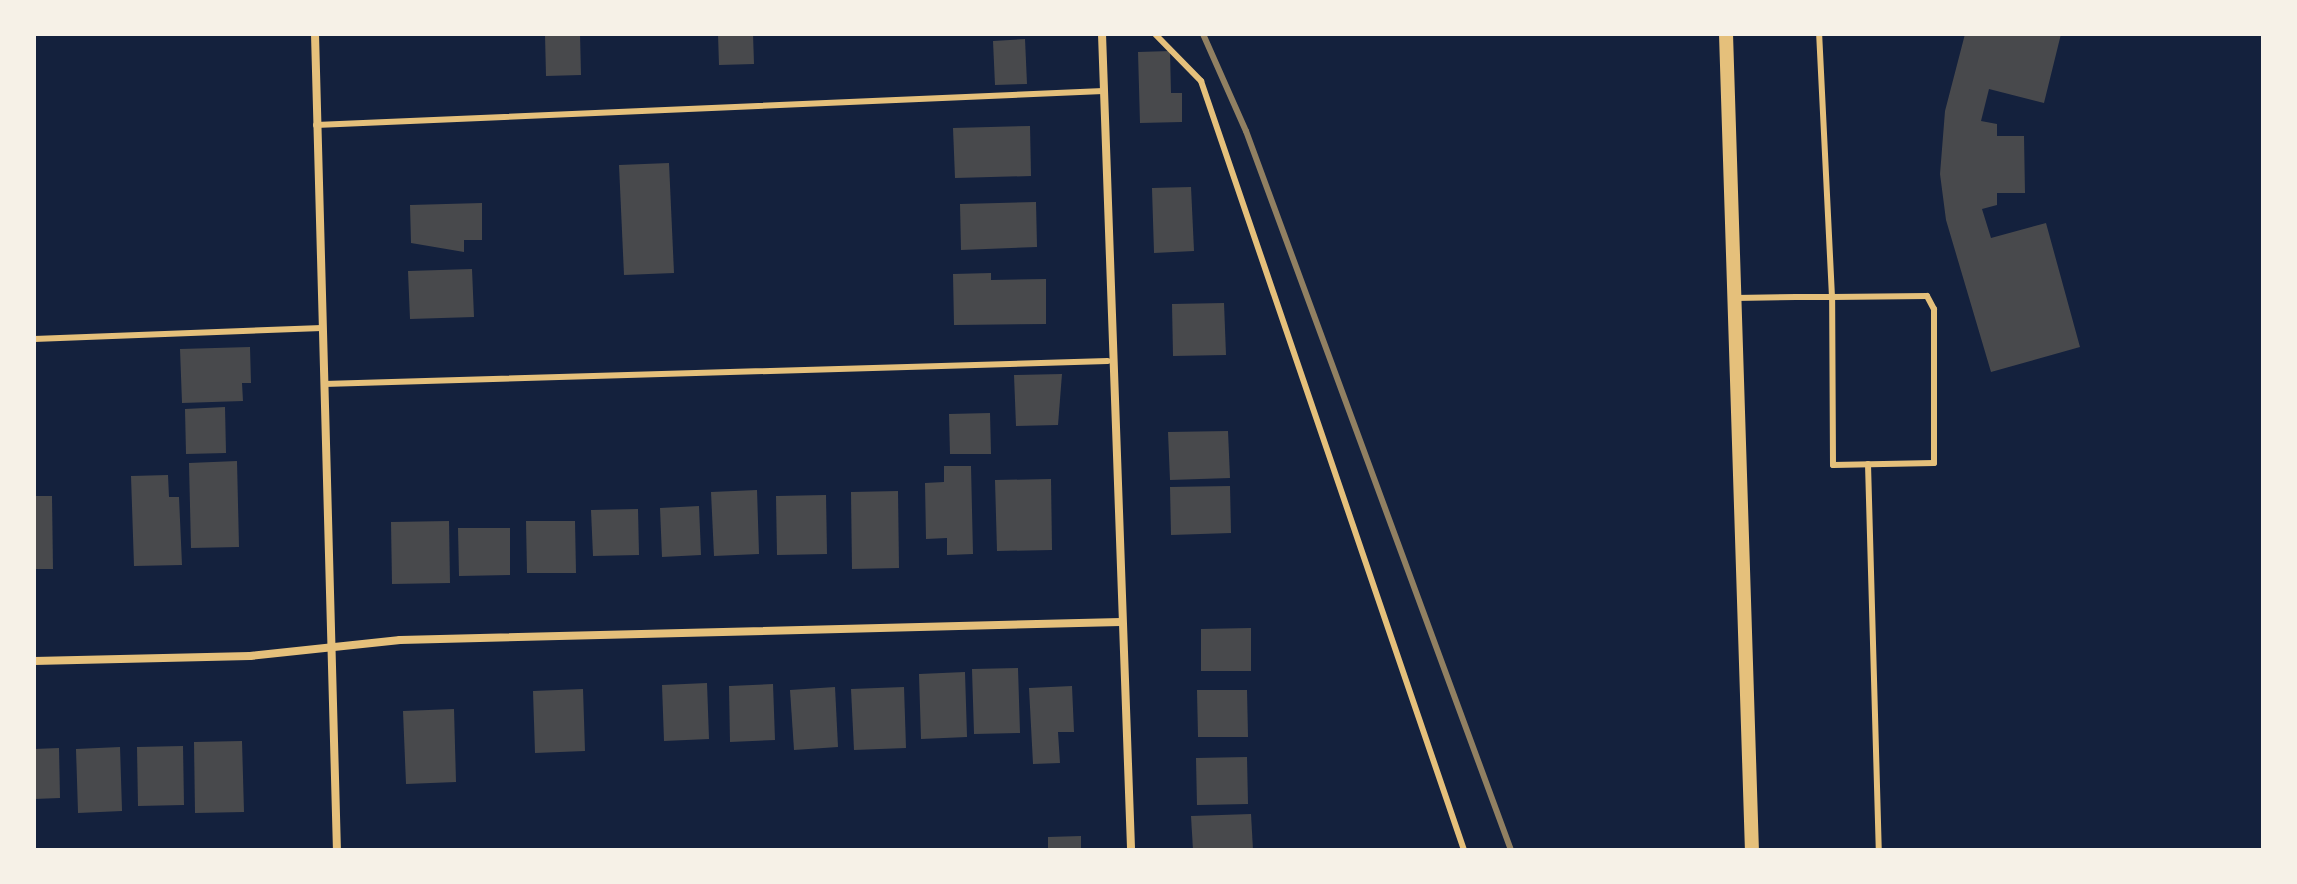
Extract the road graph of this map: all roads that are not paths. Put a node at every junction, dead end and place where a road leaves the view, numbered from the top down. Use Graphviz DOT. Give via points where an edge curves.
graph roads {
  1 [pos="315,34"];
  2 [pos="1102,34"];
  3 [pos="1155,34"];
  4 [pos="1726,34"];
  5 [pos="1819,34"];
  6 [pos="1103,91"];
  7 [pos="316,125"];
  8 [pos="1832,297"];
  9 [pos="1735,298"];
  10 [pos="322,328"];
  11 [pos="34,339"];
  12 [pos="1108,361"];
  13 [pos="324,384"];
  14 [pos="1868,464"];
  15 [pos="1121,622"];
  16 [pos="331,648"];
  17 [pos="34,661"];
  18 [pos="337,850"];
  19 [pos="1131,850"];
  20 [pos="1464,850"];
  21 [pos="1752,850"];
  22 [pos="1879,850"];
  1 -- 7 [label="street"];
  2 -- 6 [label="street"];
  3 -- 20 [label="lane" via="1201,81"];
  4 -- 9 [label="street"];
  5 -- 8 [label="lane"];
  6 -- 7 [label="lane"];
  6 -- 12 [label="street"];
  7 -- 10 [label="street"];
  8 -- 9 [label="lane"];
  8 -- 14 [label="lane" via="1833,465"];
  8 -- 14 [label="lane" via="1927,296 1934,309 1934,463"];
  9 -- 21 [label="street"];
  10 -- 11 [label="lane"];
  10 -- 13 [label="street"];
  12 -- 13 [label="lane"];
  12 -- 15 [label="street"];
  13 -- 16 [label="street"];
  14 -- 22 [label="lane"];
  15 -- 16 [label="street"];
  15 -- 19 [label="street"];
  16 -- 17 [label="street"];
  16 -- 18 [label="street"];
}
